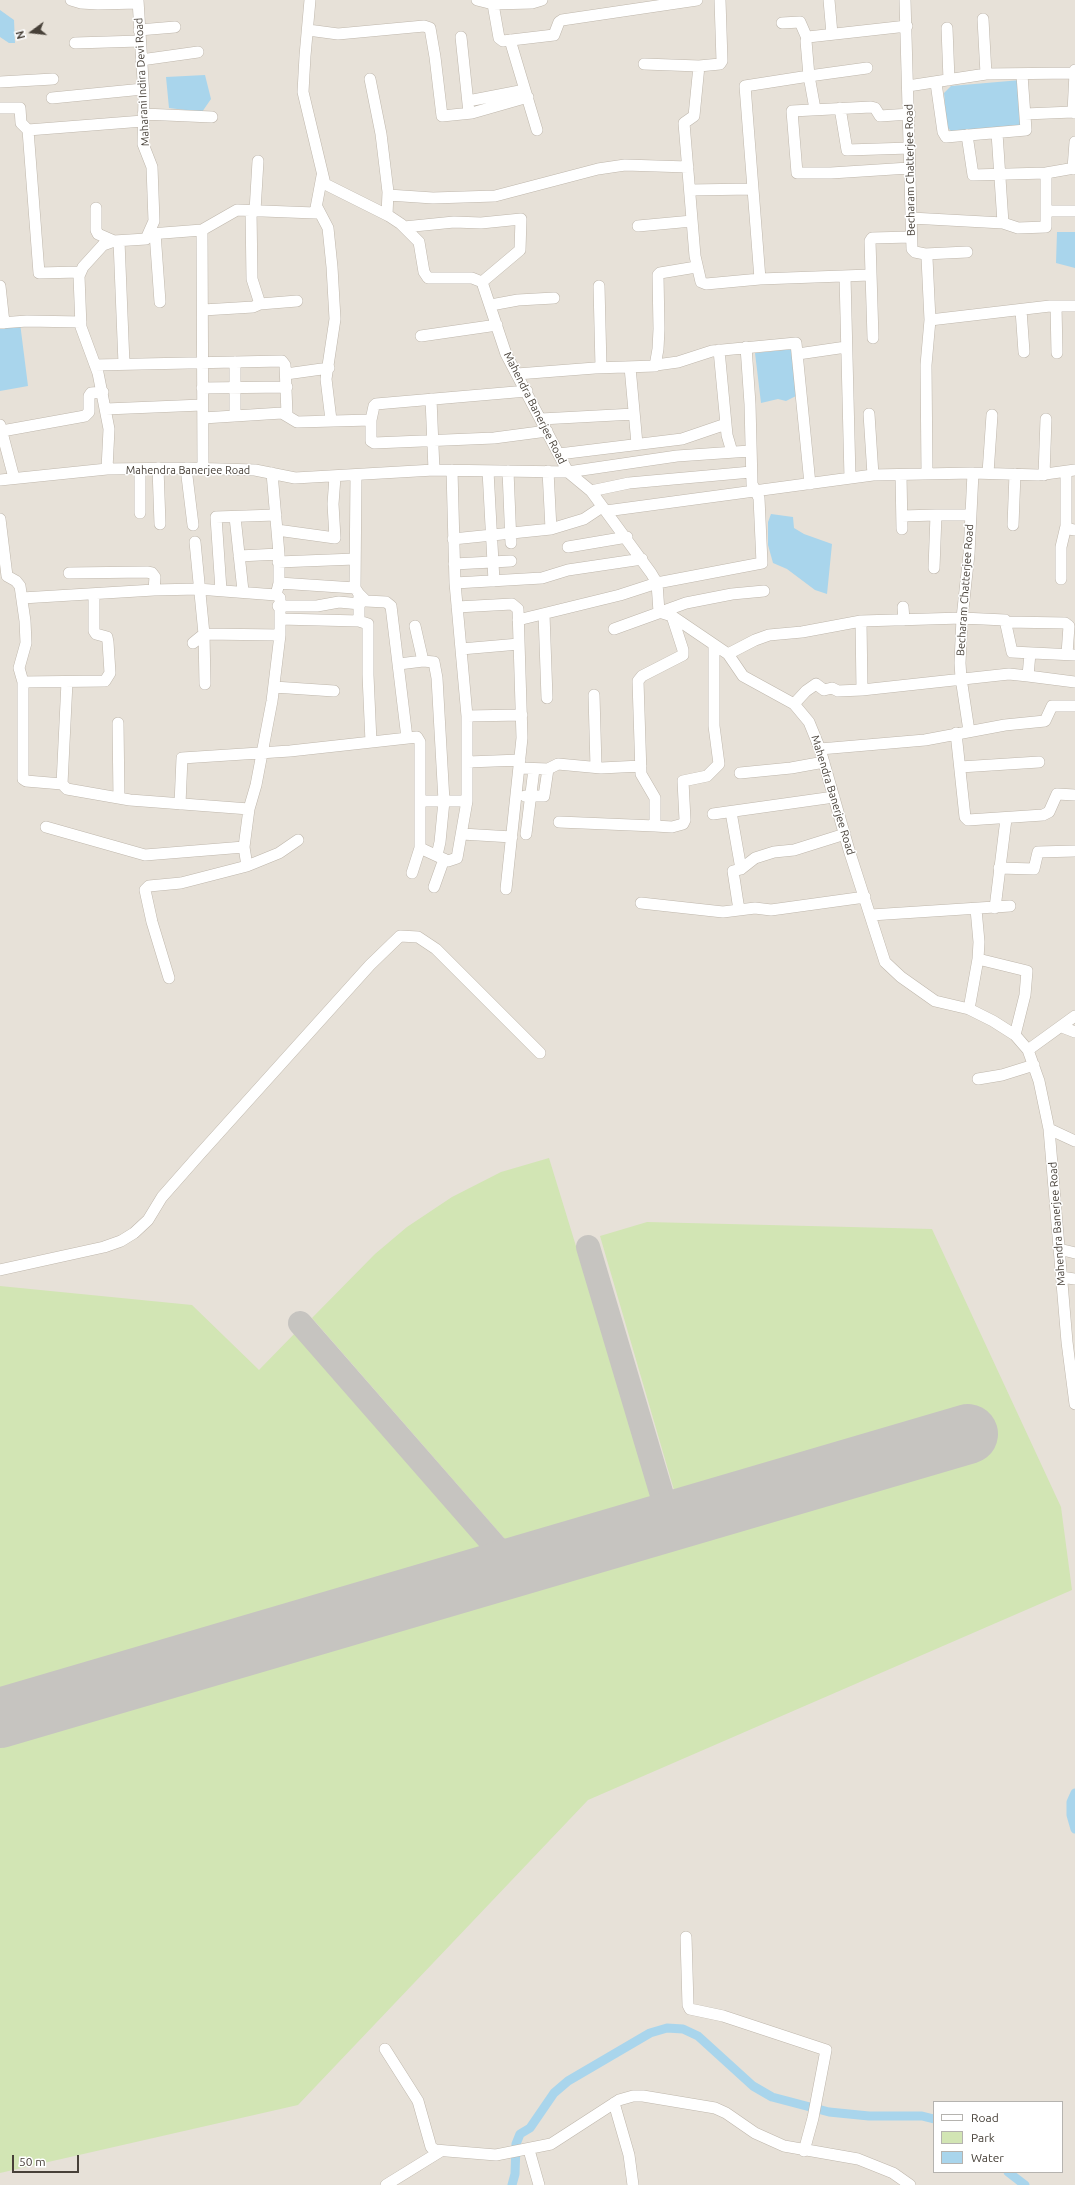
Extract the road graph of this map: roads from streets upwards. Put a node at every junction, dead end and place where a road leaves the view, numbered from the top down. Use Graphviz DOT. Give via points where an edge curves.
graph roads {
  1 [pos="71,0"];
  2 [pos="310,0"];
  3 [pos="542,0"];
  4 [pos="700,0"];
  5 [pos="720,0"];
  6 [pos="829,0"];
  7 [pos="905,0"];
  8 [pos="138,2"];
  9 [pos="486,2"];
  10 [pos="983,19"];
  11 [pos="782,23"];
  12 [pos="907,26"];
  13 [pos="174,27"];
  14 [pos="947,28"];
  15 [pos="308,30"];
  16 [pos="832,34"];
  17 [pos="140,36"];
  18 [pos="461,37"];
  19 [pos="807,38"];
  20 [pos="510,40"];
  21 [pos="76,43"];
  22 [pos="198,52"];
  23 [pos="141,60"];
  24 [pos="644,64"];
  25 [pos="698,66"];
  26 [pos="867,68"];
  27 [pos="1075,72"];
  28 [pos="986,74"];
  29 [pos="1022,75"];
  30 [pos="809,76"];
  31 [pos="53,79"];
  32 [pos="370,79"];
  33 [pos="949,80"];
  34 [pos="0,82"];
  35 [pos="936,82"];
  36 [pos="908,86"];
  37 [pos="143,89"];
  38 [pos="526,93"];
  39 [pos="52,98"];
  40 [pos="468,101"];
  41 [pos="0,108"];
  42 [pos="840,108"];
  43 [pos="815,109"];
  44 [pos="1074,113"];
  45 [pos="469,114"];
  46 [pos="910,114"];
  47 [pos="1025,114"];
  48 [pos="143,117"];
  49 [pos="212,117"];
  50 [pos="28,130"];
  51 [pos="536,130"];
  52 [pos="998,133"];
  53 [pos="967,135"];
  54 [pos="1075,142"];
  55 [pos="910,148"];
  56 [pos="258,161"];
  57 [pos="688,167"];
  58 [pos="909,168"];
  59 [pos="1074,169"];
  60 [pos="1046,173"];
  61 [pos="1001,174"];
  62 [pos="322,176"];
  63 [pos="752,189"];
  64 [pos="690,190"];
  65 [pos="388,195"];
  66 [pos="317,207"];
  67 [pos="96,208"];
  68 [pos="253,211"];
  69 [pos="1047,211"];
  70 [pos="1075,211"];
  71 [pos="387,215"];
  72 [pos="910,218"];
  73 [pos="692,221"];
  74 [pos="1003,223"];
  75 [pos="638,226"];
  76 [pos="404,227"];
  77 [pos="202,230"];
  78 [pos="153,234"];
  79 [pos="911,237"];
  80 [pos="117,241"];
  81 [pos="968,252"];
  82 [pos="925,254"];
  83 [pos="696,267"];
  84 [pos="80,272"];
  85 [pos="870,275"];
  86 [pos="845,276"];
  87 [pos="760,279"];
  88 [pos="482,282"];
  89 [pos="0,286"];
  90 [pos="599,286"];
  91 [pos="554,298"];
  92 [pos="297,301"];
  93 [pos="160,302"];
  94 [pos="260,304"];
  95 [pos="491,305"];
  96 [pos="1056,306"];
  97 [pos="1075,306"];
  98 [pos="203,310"];
  99 [pos="1021,310"];
  100 [pos="930,320"];
  101 [pos="80,322"];
  102 [pos="2,323"];
  103 [pos="497,325"];
  104 [pos="421,336"];
  105 [pos="873,338"];
  106 [pos="746,347"];
  107 [pos="846,347"];
  108 [pos="719,350"];
  109 [pos="1024,352"];
  110 [pos="1057,353"];
  111 [pos="798,354"];
  112 [pos="202,362"];
  113 [pos="235,362"];
  114 [pos="124,364"];
  115 [pos="95,365"];
  116 [pos="656,365"];
  117 [pos="630,367"];
  118 [pos="329,368"];
  119 [pos="601,368"];
  120 [pos="286,374"];
  121 [pos="517,374"];
  122 [pos="287,387"];
  123 [pos="202,388"];
  124 [pos="235,388"];
  125 [pos="527,391"];
  126 [pos="103,392"];
  127 [pos="431,399"];
  128 [pos="202,405"];
  129 [pos="106,409"];
  130 [pos="287,414"];
  131 [pos="634,414"];
  132 [pos="870,414"];
  133 [pos="992,415"];
  134 [pos="235,416"];
  135 [pos="203,418"];
  136 [pos="1046,419"];
  137 [pos="331,420"];
  138 [pos="371,420"];
  139 [pos="541,420"];
  140 [pos="726,424"];
  141 [pos="1,428"];
  142 [pos="547,431"];
  143 [pos="432,440"];
  144 [pos="637,444"];
  145 [pos="750,451"];
  146 [pos="732,452"];
  147 [pos="559,454"];
  148 [pos="158,468"];
  149 [pos="186,468"];
  150 [pos="203,468"];
  151 [pos="107,469"];
  152 [pos="140,469"];
  153 [pos="434,470"];
  154 [pos="452,470"];
  155 [pos="488,471"];
  156 [pos="508,471"];
  157 [pos="548,471"];
  158 [pos="1071,471"];
  159 [pos="568,472"];
  160 [pos="751,472"];
  161 [pos="272,473"];
  162 [pos="924,473"];
  163 [pos="979,473"];
  164 [pos="901,474"];
  165 [pos="1015,474"];
  166 [pos="356,475"];
  167 [pos="873,475"];
  168 [pos="1044,475"];
  169 [pos="335,477"];
  170 [pos="14,478"];
  171 [pos="850,478"];
  172 [pos="0,480"];
  173 [pos="810,484"];
  174 [pos="592,491"];
  175 [pos="755,491"];
  176 [pos="604,509"];
  177 [pos="140,513"];
  178 [pos="276,515"];
  179 [pos="936,515"];
  180 [pos="971,515"];
  181 [pos="902,516"];
  182 [pos="235,517"];
  183 [pos="0,519"];
  184 [pos="160,524"];
  185 [pos="193,525"];
  186 [pos="1013,525"];
  187 [pos="1071,528"];
  188 [pos="550,529"];
  189 [pos="902,529"];
  190 [pos="277,530"];
  191 [pos="490,534"];
  192 [pos="510,537"];
  193 [pos="627,537"];
  194 [pos="453,539"];
  195 [pos="195,542"];
  196 [pos="568,547"];
  197 [pos="239,556"];
  198 [pos="278,558"];
  199 [pos="354,559"];
  200 [pos="642,559"];
  201 [pos="511,561"];
  202 [pos="492,563"];
  203 [pos="454,564"];
  204 [pos="934,568"];
  205 [pos="69,573"];
  206 [pos="1061,579"];
  207 [pos="494,581"];
  208 [pos="279,583"];
  209 [pos="455,583"];
  210 [pos="657,583"];
  211 [pos="198,589"];
  212 [pos="154,590"];
  213 [pos="221,590"];
  214 [pos="243,591"];
  215 [pos="764,591"];
  216 [pos="94,594"];
  217 [pos="276,595"];
  218 [pos="358,595"];
  219 [pos="22,598"];
  220 [pos="278,606"];
  221 [pos="457,607"];
  222 [pos="903,607"];
  223 [pos="659,612"];
  224 [pos="544,614"];
  225 [pos="672,616"];
  226 [pos="962,618"];
  227 [pos="280,619"];
  228 [pos="518,620"];
  229 [pos="904,620"];
  230 [pos="358,621"];
  231 [pos="861,621"];
  232 [pos="1006,622"];
  233 [pos="416,626"];
  234 [pos="614,630"];
  235 [pos="204,634"];
  236 [pos="280,635"];
  237 [pos="193,643"];
  238 [pos="519,644"];
  239 [pos="714,645"];
  240 [pos="461,649"];
  241 [pos="1030,653"];
  242 [pos="728,654"];
  243 [pos="1071,655"];
  244 [pos="423,661"];
  245 [pos="399,664"];
  246 [pos="1028,676"];
  247 [pos="961,678"];
  248 [pos="23,682"];
  249 [pos="67,682"];
  250 [pos="1075,682"];
  251 [pos="206,684"];
  252 [pos="274,687"];
  253 [pos="862,690"];
  254 [pos="334,691"];
  255 [pos="594,695"];
  256 [pos="547,698"];
  257 [pos="794,704"];
  258 [pos="1075,706"];
  259 [pos="522,715"];
  260 [pos="467,716"];
  261 [pos="118,723"];
  262 [pos="971,731"];
  263 [pos="956,733"];
  264 [pos="406,738"];
  265 [pos="371,742"];
  266 [pos="820,749"];
  267 [pos="261,752"];
  268 [pos="468,762"];
  269 [pos="824,762"];
  270 [pos="1039,762"];
  271 [pos="520,764"];
  272 [pos="641,766"];
  273 [pos="596,767"];
  274 [pos="960,767"];
  275 [pos="534,769"];
  276 [pos="548,769"];
  277 [pos="740,773"];
  278 [pos="62,784"];
  279 [pos="1075,795"];
  280 [pos="517,796"];
  281 [pos="531,796"];
  282 [pos="834,797"];
  283 [pos="119,798"];
  284 [pos="421,801"];
  285 [pos="444,801"];
  286 [pos="467,801"];
  287 [pos="180,804"];
  288 [pos="249,809"];
  289 [pos="731,812"];
  290 [pos="713,814"];
  291 [pos="1006,819"];
  292 [pos="559,822"];
  293 [pos="655,826"];
  294 [pos="46,827"];
  295 [pos="462,834"];
  296 [pos="526,834"];
  297 [pos="845,834"];
  298 [pos="512,837"];
  299 [pos="298,840"];
  300 [pos="244,847"];
  301 [pos="420,848"];
  302 [pos="1075,852"];
  303 [pos="440,857"];
  304 [pos="247,866"];
  305 [pos="999,868"];
  306 [pos="741,869"];
  307 [pos="412,872"];
  308 [pos="434,887"];
  309 [pos="506,889"];
  310 [pos="865,896"];
  311 [pos="641,902"];
  312 [pos="1010,906"];
  313 [pos="995,908"];
  314 [pos="976,909"];
  315 [pos="739,910"];
  316 [pos="871,915"];
  317 [pos="978,958"];
  318 [pos="169,978"];
  319 [pos="969,1009"];
  320 [pos="1075,1016"];
  321 [pos="1062,1027"];
  322 [pos="1075,1032"];
  323 [pos="1015,1035"];
  324 [pos="1027,1048"];
  325 [pos="540,1053"];
  326 [pos="1034,1065"];
  327 [pos="978,1079"];
  328 [pos="1049,1129"];
  329 [pos="1075,1141"];
  330 [pos="1059,1249"];
  331 [pos="1075,1253"];
  332 [pos="0,1270"];
  333 [pos="1061,1277"];
  334 [pos="1075,1279"];
  335 [pos="1075,1404"];
  336 [pos="686,1937"];
  337 [pos="385,2049"];
  338 [pos="614,2103"];
  339 [pos="441,2151"];
  340 [pos="804,2151"];
  341 [pos="519,2152"];
  342 [pos="903,2183"];
  343 [pos="386,2185"];
  344 [pos="539,2185"];
  345 [pos="633,2185"];
  1 -- 8 [label="street" via="98,4"];
  2 -- 15 [label="street"];
  3 -- 9 [label="street" via="532,3"];
  4 -- 20 [label="street" via="562,20 554,35"];
  5 -- 25 [label="street" via="722,61 720,64"];
  6 -- 16 [label="street"];
  7 -- 12 [label="street, Becharam Chatterjee Road"];
  8 -- 17 [label="street, Maharani Indira Devi Road"];
  9 -- 20 [label="street" via="499,38 503,41"];
  10 -- 28 [label="street"];
  11 -- 19 [label="street" via="800,22"];
  12 -- 16 [label="street"];
  12 -- 36 [label="street, Becharam Chatterjee Road"];
  13 -- 17 [label="street"];
  14 -- 33 [label="street"];
  15 -- 45 [label="street" via="349,34 427,26 432,32 441,114 444,117"];
  15 -- 62 [label="street" via="304,92"];
  16 -- 19 [label="street"];
  17 -- 21 [label="street"];
  17 -- 23 [label="street, Maharani Indira Devi Road"];
  18 -- 40 [label="street"];
  19 -- 30 [label="street"];
  20 -- 38 [label="street"];
  22 -- 23 [label="street"];
  23 -- 37 [label="street, Maharani Indira Devi Road"];
  24 -- 25 [label="street"];
  25 -- 57 [label="street" via="694,116 684,124"];
  26 -- 30 [label="street"];
  27 -- 29 [label="street"];
  27 -- 44 [label="street"];
  28 -- 29 [label="street"];
  28 -- 33 [label="street"];
  29 -- 47 [label="street"];
  30 -- 43 [label="street"];
  30 -- 63 [label="street" via="745,86"];
  31 -- 34 [label="street"];
  32 -- 65 [label="street" via="381,134"];
  33 -- 35 [label="street"];
  35 -- 36 [label="street"];
  35 -- 53 [label="street" via="944,135"];
  36 -- 46 [label="street, Becharam Chatterjee Road"];
  37 -- 39 [label="street"];
  37 -- 48 [label="street, Maharani Indira Devi Road"];
  38 -- 40 [label="street"];
  38 -- 45 [label="street"];
  38 -- 51 [label="street"];
  40 -- 45 [label="street"];
  41 -- 50 [label="street" via="20,108 21,123"];
  42 -- 43 [label="street"];
  42 -- 46 [label="street" via="871,107 881,116"];
  42 -- 55 [label="street" via="847,150"];
  43 -- 58 [label="street" via="792,111 797,173"];
  44 -- 47 [label="street"];
  46 -- 55 [label="street, Becharam Chatterjee Road"];
  47 -- 52 [label="street" via="1026,130"];
  48 -- 49 [label="street"];
  48 -- 50 [label="street"];
  48 -- 78 [label="street, Maharani Indira Devi Road" via="143,144 152,168 155,217"];
  50 -- 84 [label="street" via="40,272"];
  52 -- 53 [label="street"];
  52 -- 61 [label="street"];
  53 -- 61 [label="street" via="972,175"];
  54 -- 59 [label="street"];
  55 -- 58 [label="street, Becharam Chatterjee Road"];
  56 -- 68 [label="street"];
  57 -- 64 [label="street"];
  57 -- 65 [label="street" via="625,165 598,169 495,196 433,198"];
  58 -- 72 [label="street, Becharam Chatterjee Road"];
  59 -- 60 [label="street"];
  60 -- 61 [label="street"];
  60 -- 69 [label="street"];
  61 -- 74 [label="street"];
  62 -- 66 [label="street"];
  62 -- 71 [label="street" via="329,187"];
  63 -- 64 [label="street"];
  63 -- 87 [label="street"];
  64 -- 73 [label="street"];
  65 -- 71 [label="street"];
  66 -- 68 [label="street" via="312,214"];
  66 -- 118 [label="street" via="328,228 332,267 335,320"];
  67 -- 80 [label="street" via="98,234"];
  68 -- 77 [label="street" via="233,211"];
  68 -- 94 [label="street" via="252,279"];
  69 -- 70 [label="street"];
  69 -- 74 [label="street" via="1046,227 1018,228"];
  71 -- 76 [label="street"];
  72 -- 74 [label="street"];
  72 -- 79 [label="street, Becharam Chatterjee Road"];
  73 -- 75 [label="street"];
  73 -- 83 [label="street"];
  76 -- 88 [label="street" via="418,242 424,272 428,278 472,278"];
  76 -- 88 [label="street" via="454,222 481,224 521,219 520,250"];
  77 -- 78 [label="street"];
  77 -- 98 [label="street"];
  78 -- 80 [label="street" via="146,239"];
  78 -- 93 [label="street, Maharani Indira Devi Road"];
  79 -- 82 [label="street, Becharam Chatterjee Road" via="913,251"];
  79 -- 85 [label="street" via="870,239"];
  80 -- 84 [label="street" via="103,245"];
  80 -- 114 [label="street"];
  81 -- 82 [label="street"];
  82 -- 100 [label="street" via="928,258"];
  83 -- 87 [label="street" via="704,284"];
  83 -- 116 [label="street" via="658,275 659,329"];
  84 -- 101 [label="street"];
  85 -- 86 [label="street"];
  85 -- 105 [label="street"];
  86 -- 87 [label="street"];
  86 -- 107 [label="street"];
  88 -- 95 [label="street, Mahendra Banerjee Road"];
  89 -- 102 [label="street"];
  90 -- 119 [label="street"];
  91 -- 95 [label="street"];
  92 -- 94 [label="street"];
  94 -- 98 [label="street" via="253,308"];
  95 -- 103 [label="street, Mahendra Banerjee Road"];
  96 -- 97 [label="street"];
  96 -- 99 [label="street"];
  96 -- 110 [label="street"];
  98 -- 112 [label="street"];
  99 -- 100 [label="street"];
  99 -- 109 [label="street"];
  100 -- 162 [label="street" via="926,365"];
  101 -- 102 [label="street"];
  101 -- 115 [label="street"];
  103 -- 104 [label="street"];
  103 -- 121 [label="street, Mahendra Banerjee Road" via="506,354"];
  106 -- 108 [label="street"];
  106 -- 111 [label="street" via="794,342"];
  106 -- 145 [label="street"];
  107 -- 111 [label="street"];
  107 -- 171 [label="street"];
  108 -- 116 [label="street" via="674,363"];
  108 -- 140 [label="street"];
  111 -- 173 [label="street"];
  112 -- 113 [label="street"];
  112 -- 114 [label="street"];
  112 -- 123 [label="street"];
  113 -- 120 [label="street" via="282,361"];
  113 -- 124 [label="street"];
  114 -- 115 [label="street"];
  115 -- 126 [label="street"];
  116 -- 117 [label="street"];
  117 -- 119 [label="street"];
  117 -- 131 [label="street"];
  118 -- 120 [label="street"];
  118 -- 137 [label="street" via="326,382"];
  119 -- 121 [label="street"];
  120 -- 122 [label="street"];
  121 -- 125 [label="street, Mahendra Banerjee Road"];
  122 -- 124 [label="street"];
  122 -- 130 [label="street"];
  123 -- 124 [label="street"];
  123 -- 128 [label="street"];
  124 -- 134 [label="street"];
  125 -- 127 [label="street"];
  125 -- 139 [label="street, Mahendra Banerjee Road"];
  126 -- 129 [label="street"];
  126 -- 141 [label="street" via="91,393 87,415"];
  127 -- 138 [label="street" via="376,404"];
  127 -- 143 [label="street"];
  128 -- 129 [label="street"];
  128 -- 135 [label="street"];
  129 -- 151 [label="street" via="109,438"];
  130 -- 134 [label="street"];
  130 -- 137 [label="street" via="297,422"];
  131 -- 139 [label="street"];
  131 -- 144 [label="street"];
  132 -- 167 [label="street"];
  133 -- 163 [label="street, Becharam Chatterjee Road"];
  134 -- 135 [label="street"];
  135 -- 150 [label="street"];
  136 -- 168 [label="street"];
  137 -- 138 [label="street"];
  138 -- 143 [label="street" via="372,442"];
  139 -- 142 [label="street, Mahendra Banerjee Road"];
  140 -- 144 [label="street" via="686,438"];
  140 -- 146 [label="street" via="727,439"];
  141 -- 170 [label="street"];
  142 -- 143 [label="street" via="505,438"];
  142 -- 147 [label="street, Mahendra Banerjee Road"];
  143 -- 153 [label="street"];
  144 -- 147 [label="street"];
  145 -- 146 [label="street"];
  145 -- 160 [label="street"];
  146 -- 159 [label="street" via="677,456"];
  147 -- 159 [label="street, Mahendra Banerjee Road"];
  148 -- 149 [label="street, Mahendra Banerjee Road"];
  148 -- 152 [label="street, Mahendra Banerjee Road"];
  148 -- 184 [label="street"];
  149 -- 150 [label="street, Mahendra Banerjee Road"];
  149 -- 185 [label="street"];
  150 -- 161 [label="street, Mahendra Banerjee Road" via="232,468"];
  151 -- 152 [label="street, Mahendra Banerjee Road"];
  151 -- 170 [label="street, Mahendra Banerjee Road"];
  152 -- 177 [label="street"];
  153 -- 154 [label="street, Mahendra Banerjee Road"];
  153 -- 166 [label="street, Mahendra Banerjee Road"];
  154 -- 155 [label="street, Mahendra Banerjee Road"];
  154 -- 194 [label="street"];
  155 -- 156 [label="street, Mahendra Banerjee Road"];
  155 -- 191 [label="street"];
  156 -- 157 [label="street, Mahendra Banerjee Road"];
  156 -- 192 [label="street"];
  157 -- 159 [label="street, Mahendra Banerjee Road"];
  157 -- 188 [label="street"];
  158 -- 168 [label="street"];
  158 -- 187 [label="street"];
  159 -- 174 [label="street, Mahendra Banerjee Road"];
  160 -- 174 [label="street" via="629,483"];
  160 -- 175 [label="street"];
  161 -- 169 [label="street, Mahendra Banerjee Road" via="295,478"];
  161 -- 178 [label="street"];
  162 -- 163 [label="street"];
  162 -- 164 [label="street"];
  163 -- 165 [label="street"];
  163 -- 180 [label="street, Becharam Chatterjee Road"];
  164 -- 167 [label="street"];
  164 -- 181 [label="street"];
  165 -- 168 [label="street"];
  165 -- 186 [label="street"];
  166 -- 169 [label="street, Mahendra Banerjee Road"];
  166 -- 199 [label="street"];
  167 -- 171 [label="street"];
  169 -- 190 [label="street" via="335,538"];
  170 -- 172 [label="street, Mahendra Banerjee Road"];
  171 -- 173 [label="street"];
  173 -- 175 [label="street"];
  174 -- 176 [label="street, Mahendra Banerjee Road"];
  175 -- 176 [label="street"];
  175 -- 210 [label="street" via="759,498 762,563"];
  176 -- 188 [label="street" via="584,519"];
  176 -- 193 [label="street, Mahendra Banerjee Road"];
  178 -- 182 [label="street"];
  178 -- 190 [label="street"];
  179 -- 180 [label="street"];
  179 -- 181 [label="street"];
  179 -- 204 [label="street"];
  180 -- 226 [label="street, Becharam Chatterjee Road"];
  181 -- 189 [label="street"];
  182 -- 197 [label="street"];
  182 -- 213 [label="street" via="216,517"];
  183 -- 219 [label="street" via="7,576 18,583"];
  187 -- 206 [label="street" via="1062,547"];
  188 -- 192 [label="street"];
  190 -- 198 [label="street"];
  191 -- 192 [label="street"];
  191 -- 194 [label="street"];
  191 -- 202 [label="street"];
  193 -- 196 [label="street"];
  193 -- 200 [label="street, Mahendra Banerjee Road"];
  194 -- 203 [label="street"];
  195 -- 211 [label="street"];
  197 -- 198 [label="street"];
  197 -- 214 [label="street"];
  198 -- 199 [label="street"];
  198 -- 208 [label="street"];
  199 -- 218 [label="street"];
  200 -- 207 [label="street" via="568,570 542,578"];
  200 -- 210 [label="street, Mahendra Banerjee Road"];
  201 -- 202 [label="street"];
  202 -- 203 [label="street"];
  202 -- 207 [label="street"];
  203 -- 209 [label="street"];
  205 -- 212 [label="street" via="147,572 155,577"];
  207 -- 209 [label="street"];
  208 -- 217 [label="street"];
  208 -- 218 [label="street"];
  209 -- 221 [label="street"];
  210 -- 223 [label="street, Mahendra Banerjee Road"];
  210 -- 224 [label="street"];
  211 -- 212 [label="street"];
  211 -- 213 [label="street"];
  211 -- 235 [label="street"];
  212 -- 216 [label="street"];
  213 -- 214 [label="street"];
  214 -- 217 [label="street"];
  215 -- 223 [label="street" via="703,599"];
  216 -- 219 [label="street"];
  216 -- 249 [label="street" via="94,631 107,637 110,673 105,682"];
  217 -- 220 [label="street" via="280,598"];
  218 -- 220 [label="street" via="317,606"];
  218 -- 230 [label="street"];
  218 -- 245 [label="street" via="366,601 389,603"];
  219 -- 248 [label="street" via="26,643 19,668"];
  220 -- 227 [label="street"];
  221 -- 228 [label="street" via="512,604 518,609"];
  221 -- 240 [label="street"];
  222 -- 229 [label="street"];
  223 -- 225 [label="street, Mahendra Banerjee Road"];
  223 -- 234 [label="street" via="652,617"];
  224 -- 228 [label="street"];
  224 -- 256 [label="street"];
  225 -- 239 [label="street, Mahendra Banerjee Road"];
  225 -- 272 [label="street" via="683,655 642,676 638,682"];
  226 -- 229 [label="street"];
  226 -- 232 [label="street"];
  226 -- 247 [label="street, Becharam Chatterjee Road"];
  227 -- 230 [label="street"];
  227 -- 236 [label="street"];
  228 -- 238 [label="street"];
  229 -- 231 [label="street"];
  230 -- 265 [label="street" via="366,622 369,628"];
  231 -- 242 [label="street" via="763,636"];
  231 -- 253 [label="street"];
  232 -- 241 [label="street" via="1011,651"];
  232 -- 243 [label="street" via="1065,623 1069,626"];
  233 -- 244 [label="street"];
  235 -- 236 [label="street"];
  235 -- 237 [label="street"];
  235 -- 251 [label="street"];
  236 -- 252 [label="street"];
  238 -- 240 [label="street"];
  238 -- 259 [label="street"];
  239 -- 242 [label="street, Mahendra Banerjee Road"];
  239 -- 293 [label="street" via="714,726 719,764 707,776 683,781 683,824 672,827"];
  240 -- 260 [label="street"];
  241 -- 243 [label="street"];
  241 -- 246 [label="street"];
  242 -- 257 [label="street, Mahendra Banerjee Road" via="743,676"];
  244 -- 245 [label="street"];
  244 -- 285 [label="street" via="431,660 435,665"];
  245 -- 264 [label="street"];
  246 -- 247 [label="street" via="1009,674"];
  246 -- 250 [label="street"];
  247 -- 253 [label="street"];
  247 -- 262 [label="street, Becharam Chatterjee Road"];
  248 -- 249 [label="street"];
  248 -- 278 [label="street" via="23,779 26,782"];
  249 -- 278 [label="street"];
  252 -- 254 [label="street"];
  252 -- 267 [label="street"];
  253 -- 257 [label="street" via="824,690 816,684"];
  255 -- 273 [label="street"];
  257 -- 266 [label="street, Mahendra Banerjee Road" via="809,722"];
  258 -- 262 [label="street" via="1052,706 1045,721"];
  259 -- 260 [label="street"];
  259 -- 271 [label="street"];
  260 -- 268 [label="street"];
  261 -- 283 [label="street"];
  262 -- 263 [label="street"];
  263 -- 266 [label="street" via="911,742"];
  263 -- 274 [label="street"];
  264 -- 265 [label="street"];
  264 -- 284 [label="street" via="420,739"];
  265 -- 267 [label="street"];
  266 -- 269 [label="street, Mahendra Banerjee Road"];
  267 -- 287 [label="street" via="182,758"];
  267 -- 288 [label="street"];
  268 -- 271 [label="street"];
  268 -- 286 [label="street"];
  269 -- 277 [label="street"];
  269 -- 282 [label="street, Mahendra Banerjee Road"];
  270 -- 274 [label="street"];
  271 -- 275 [label="street"];
  271 -- 280 [label="street"];
  272 -- 273 [label="street"];
  272 -- 293 [label="street" via="644,781 655,798"];
  273 -- 276 [label="street" via="558,764"];
  274 -- 291 [label="street" via="966,819"];
  275 -- 276 [label="street"];
  275 -- 281 [label="street"];
  276 -- 281 [label="street" via="544,796"];
  278 -- 283 [label="street" via="67,789"];
  279 -- 291 [label="street" via="1057,794 1047,814"];
  280 -- 281 [label="street"];
  280 -- 298 [label="street"];
  281 -- 296 [label="street"];
  282 -- 289 [label="street"];
  282 -- 297 [label="street, Mahendra Banerjee Road"];
  283 -- 287 [label="street"];
  284 -- 285 [label="street"];
  284 -- 301 [label="street"];
  285 -- 286 [label="street"];
  285 -- 303 [label="street"];
  286 -- 295 [label="street"];
  287 -- 288 [label="street"];
  288 -- 300 [label="street"];
  289 -- 290 [label="street"];
  289 -- 306 [label="street"];
  291 -- 305 [label="street"];
  292 -- 293 [label="street"];
  294 -- 300 [label="street" via="144,855"];
  295 -- 298 [label="street"];
  295 -- 303 [label="street" via="457,858 452,862"];
  297 -- 306 [label="street" via="794,850 774,852 755,858"];
  297 -- 310 [label="street, Mahendra Banerjee Road"];
  298 -- 309 [label="street"];
  299 -- 304 [label="street" via="279,853"];
  300 -- 304 [label="street"];
  301 -- 303 [label="street"];
  301 -- 307 [label="street"];
  302 -- 305 [label="street" via="1038,852 1034,869"];
  303 -- 308 [label="street"];
  304 -- 318 [label="street" via="181,883 149,886 145,890"];
  305 -- 313 [label="street"];
  306 -- 315 [label="street" via="733,871"];
  310 -- 315 [label="street" via="771,910"];
  310 -- 316 [label="street, Mahendra Banerjee Road"];
  311 -- 315 [label="street" via="718,912"];
  312 -- 313 [label="street"];
  313 -- 314 [label="street"];
  314 -- 316 [label="street"];
  314 -- 317 [label="street"];
  316 -- 319 [label="street, Mahendra Banerjee Road" via="886,962 900,976 935,1001"];
  317 -- 319 [label="street"];
  317 -- 323 [label="street" via="1027,971 1025,995"];
  319 -- 323 [label="street"];
  320 -- 321 [label="street"];
  321 -- 322 [label="street"];
  321 -- 324 [label="street"];
  323 -- 324 [label="street"];
  324 -- 326 [label="street, Mahendra Banerjee Road"];
  325 -- 332 [label="street" via="436,949 418,937 400,936 365,971 176,1181 162,1197 148,1220 121,1242"];
  326 -- 327 [label="street"];
  326 -- 328 [label="street, Mahendra Banerjee Road"];
  328 -- 329 [label="street"];
  328 -- 330 [label="street, Mahendra Banerjee Road"];
  330 -- 331 [label="street"];
  330 -- 333 [label="street, Mahendra Banerjee Road"];
  333 -- 334 [label="street"];
  333 -- 335 [label="street, Mahendra Banerjee Road"];
  336 -- 340 [label="street" via="690,2008 723,2016 826,2050"];
  337 -- 339 [label="street" via="418,2101 431,2147"];
  338 -- 340 [label="street" via="625,2097 644,2096 715,2108 726,2112 755,2133 784,2146"];
  338 -- 341 [label="street" via="558,2141"];
  338 -- 345 [label="street" via="629,2155"];
  339 -- 341 [label="street" via="484,2155"];
  339 -- 343 [label="street"];
  340 -- 342 [label="street" via="858,2159 882,2168"];
  341 -- 344 [label="street"];
}
